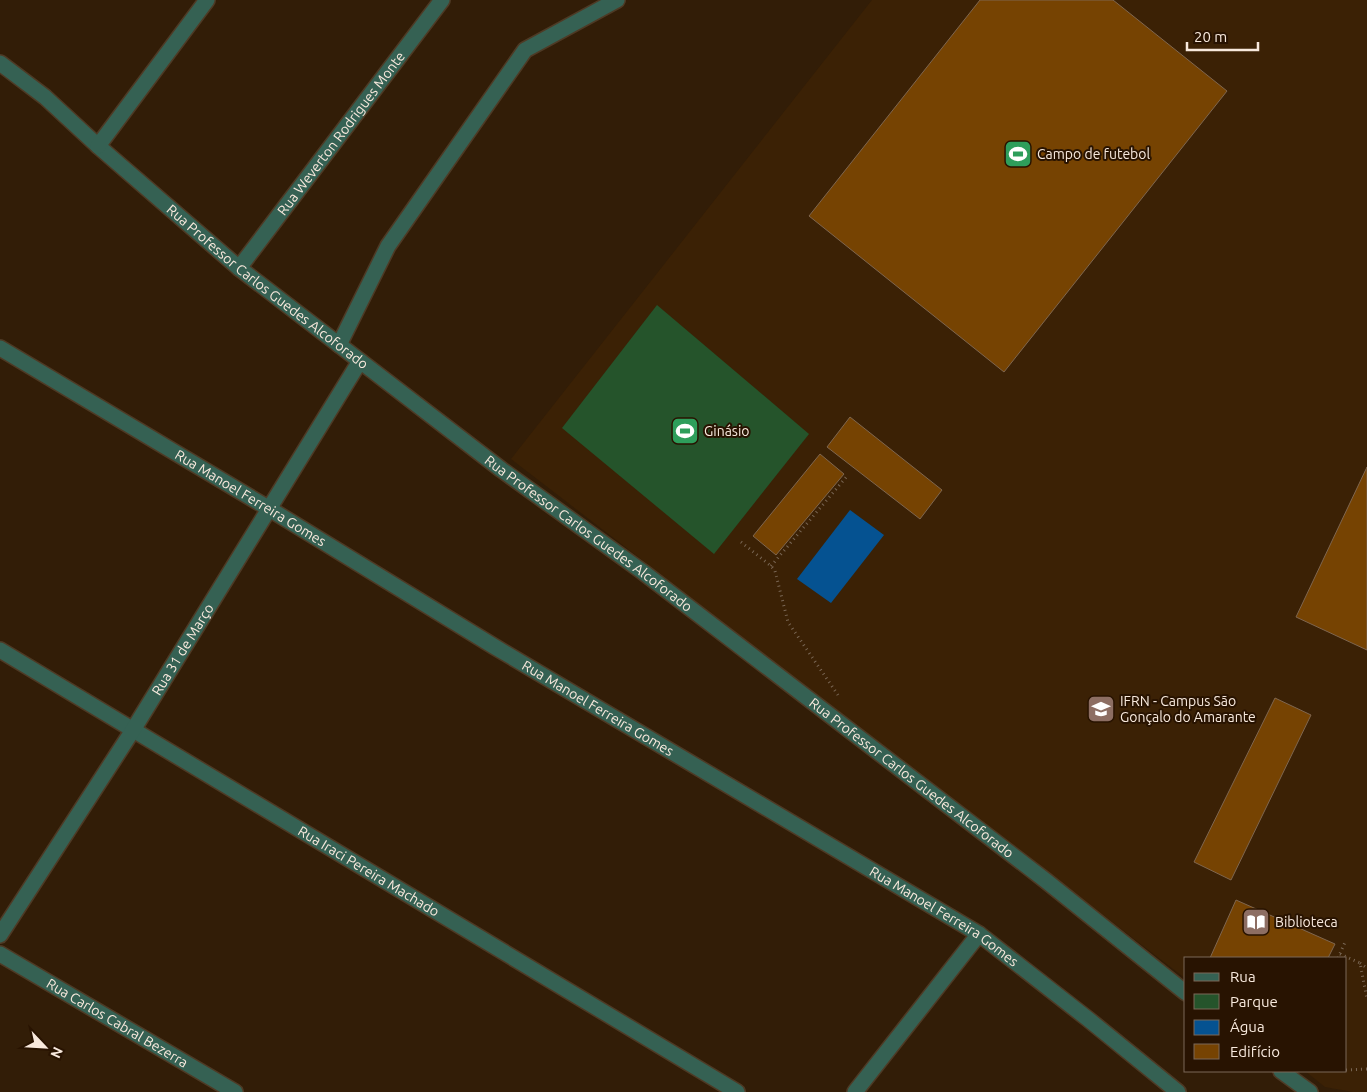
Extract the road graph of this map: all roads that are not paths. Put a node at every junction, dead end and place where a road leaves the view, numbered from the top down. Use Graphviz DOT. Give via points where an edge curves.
graph roads {
  1 [pos="207,0"];
  2 [pos="442,0"];
  3 [pos="616,0"];
  4 [pos="0,64"];
  5 [pos="98,146"];
  6 [pos="239,268"];
  7 [pos="339,345"];
  8 [pos="0,348"];
  9 [pos="360,361"];
  10 [pos="268,508"];
  11 [pos="0,650"];
  12 [pos="133,730"];
  13 [pos="979,934"];
  14 [pos="0,935"];
  15 [pos="0,954"];
  16 [pos="1184,991"];
  17 [pos="1283,1072"];
  18 [pos="1292,1087"];
  19 [pos="860,1090"];
  20 [pos="234,1092"];
  21 [pos="737,1092"];
  22 [pos="1178,1092"];
  23 [pos="1310,1092"];
  1 -- 5 [label="street"];
  2 -- 6 [label="street, Rua Weverton Rodrigues Monte"];
  3 -- 7 [label="street" via="525,50 388,246"];
  4 -- 5 [label="street, Rua Professor Carlos Guedes Alcoforado" via="45,97"];
  5 -- 6 [label="street, Rua Professor Carlos Guedes Alcoforado"];
  6 -- 7 [label="street, Rua Professor Carlos Guedes Alcoforado"];
  7 -- 9 [label="street, Rua Professor Carlos Guedes Alcoforado"];
  8 -- 10 [label="street, Rua Manoel Ferreira Gomes"];
  9 -- 10 [label="street, Rua 31 de Março"];
  9 -- 16 [label="street, Rua Professor Carlos Guedes Alcoforado" via="502,470 643,572 1037,874"];
  10 -- 12 [label="street, Rua 31 de Março"];
  10 -- 13 [label="street, Rua Manoel Ferreira Gomes" via="495,648"];
  11 -- 12 [label="street, Rua Iraci Pereira Machado"];
  12 -- 14 [label="street, Rua 31 de Março"];
  12 -- 21 [label="street, Rua Iraci Pereira Machado"];
  13 -- 19 [label="street"];
  13 -- 22 [label="street, Rua Manoel Ferreira Gomes"];
  15 -- 20 [label="street, Rua Carlos Cabral Bezerra"];
  17 -- 18 [label="street"];
  18 -- 23 [label="street"];
}
